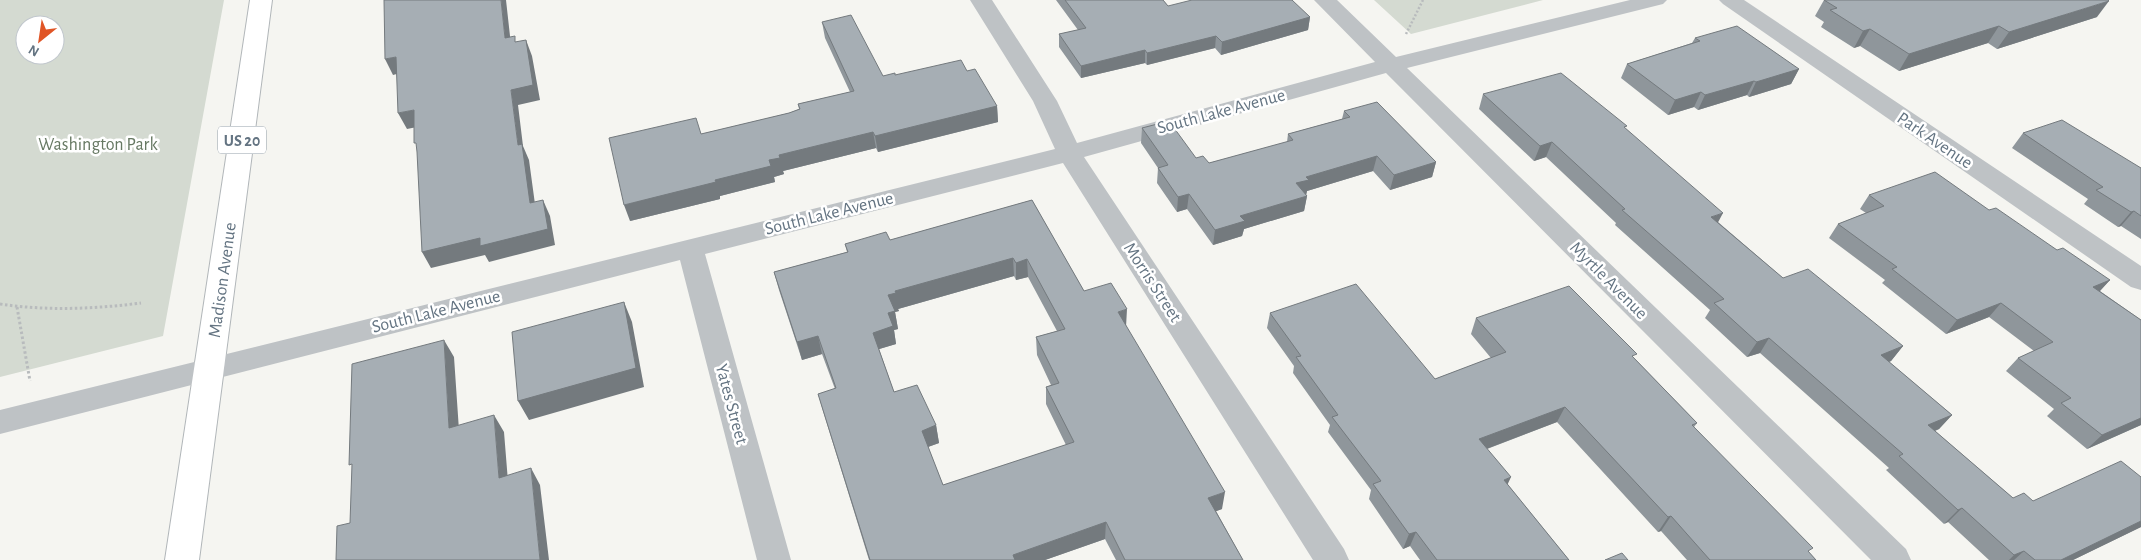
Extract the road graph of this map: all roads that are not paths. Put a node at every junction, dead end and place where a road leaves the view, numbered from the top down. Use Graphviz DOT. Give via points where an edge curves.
graph roads {
  1 [pos="261,0"];
  2 [pos="981,0"];
  3 [pos="1325,0"];
  4 [pos="1656,0"];
  5 [pos="1730,0"];
  6 [pos="1390,65"];
  7 [pos="1069,153"];
  8 [pos="690,247"];
  9 [pos="2141,280"];
  10 [pos="210,368"];
  11 [pos="0,422"];
  12 [pos="182,560"];
  13 [pos="774,560"];
  14 [pos="1332,560"];
  15 [pos="1894,560"];
  1 -- 10 [label="main road, Madison Avenue / US 20"];
  2 -- 7 [label="street, Morris Street" via="1045,101"];
  3 -- 6 [label="street, Myrtle Avenue"];
  4 -- 6 [label="street, South Lake Avenue"];
  5 -- 9 [label="street, Park Avenue"];
  6 -- 7 [label="street, South Lake Avenue"];
  6 -- 15 [label="street, Myrtle Avenue"];
  7 -- 8 [label="street, South Lake Avenue"];
  7 -- 14 [label="street, Morris Street"];
  8 -- 10 [label="street, South Lake Avenue"];
  8 -- 13 [label="street, Yates Street"];
  10 -- 11 [label="street, South Lake Avenue"];
  10 -- 12 [label="main road, Madison Avenue / US 20"];
}
